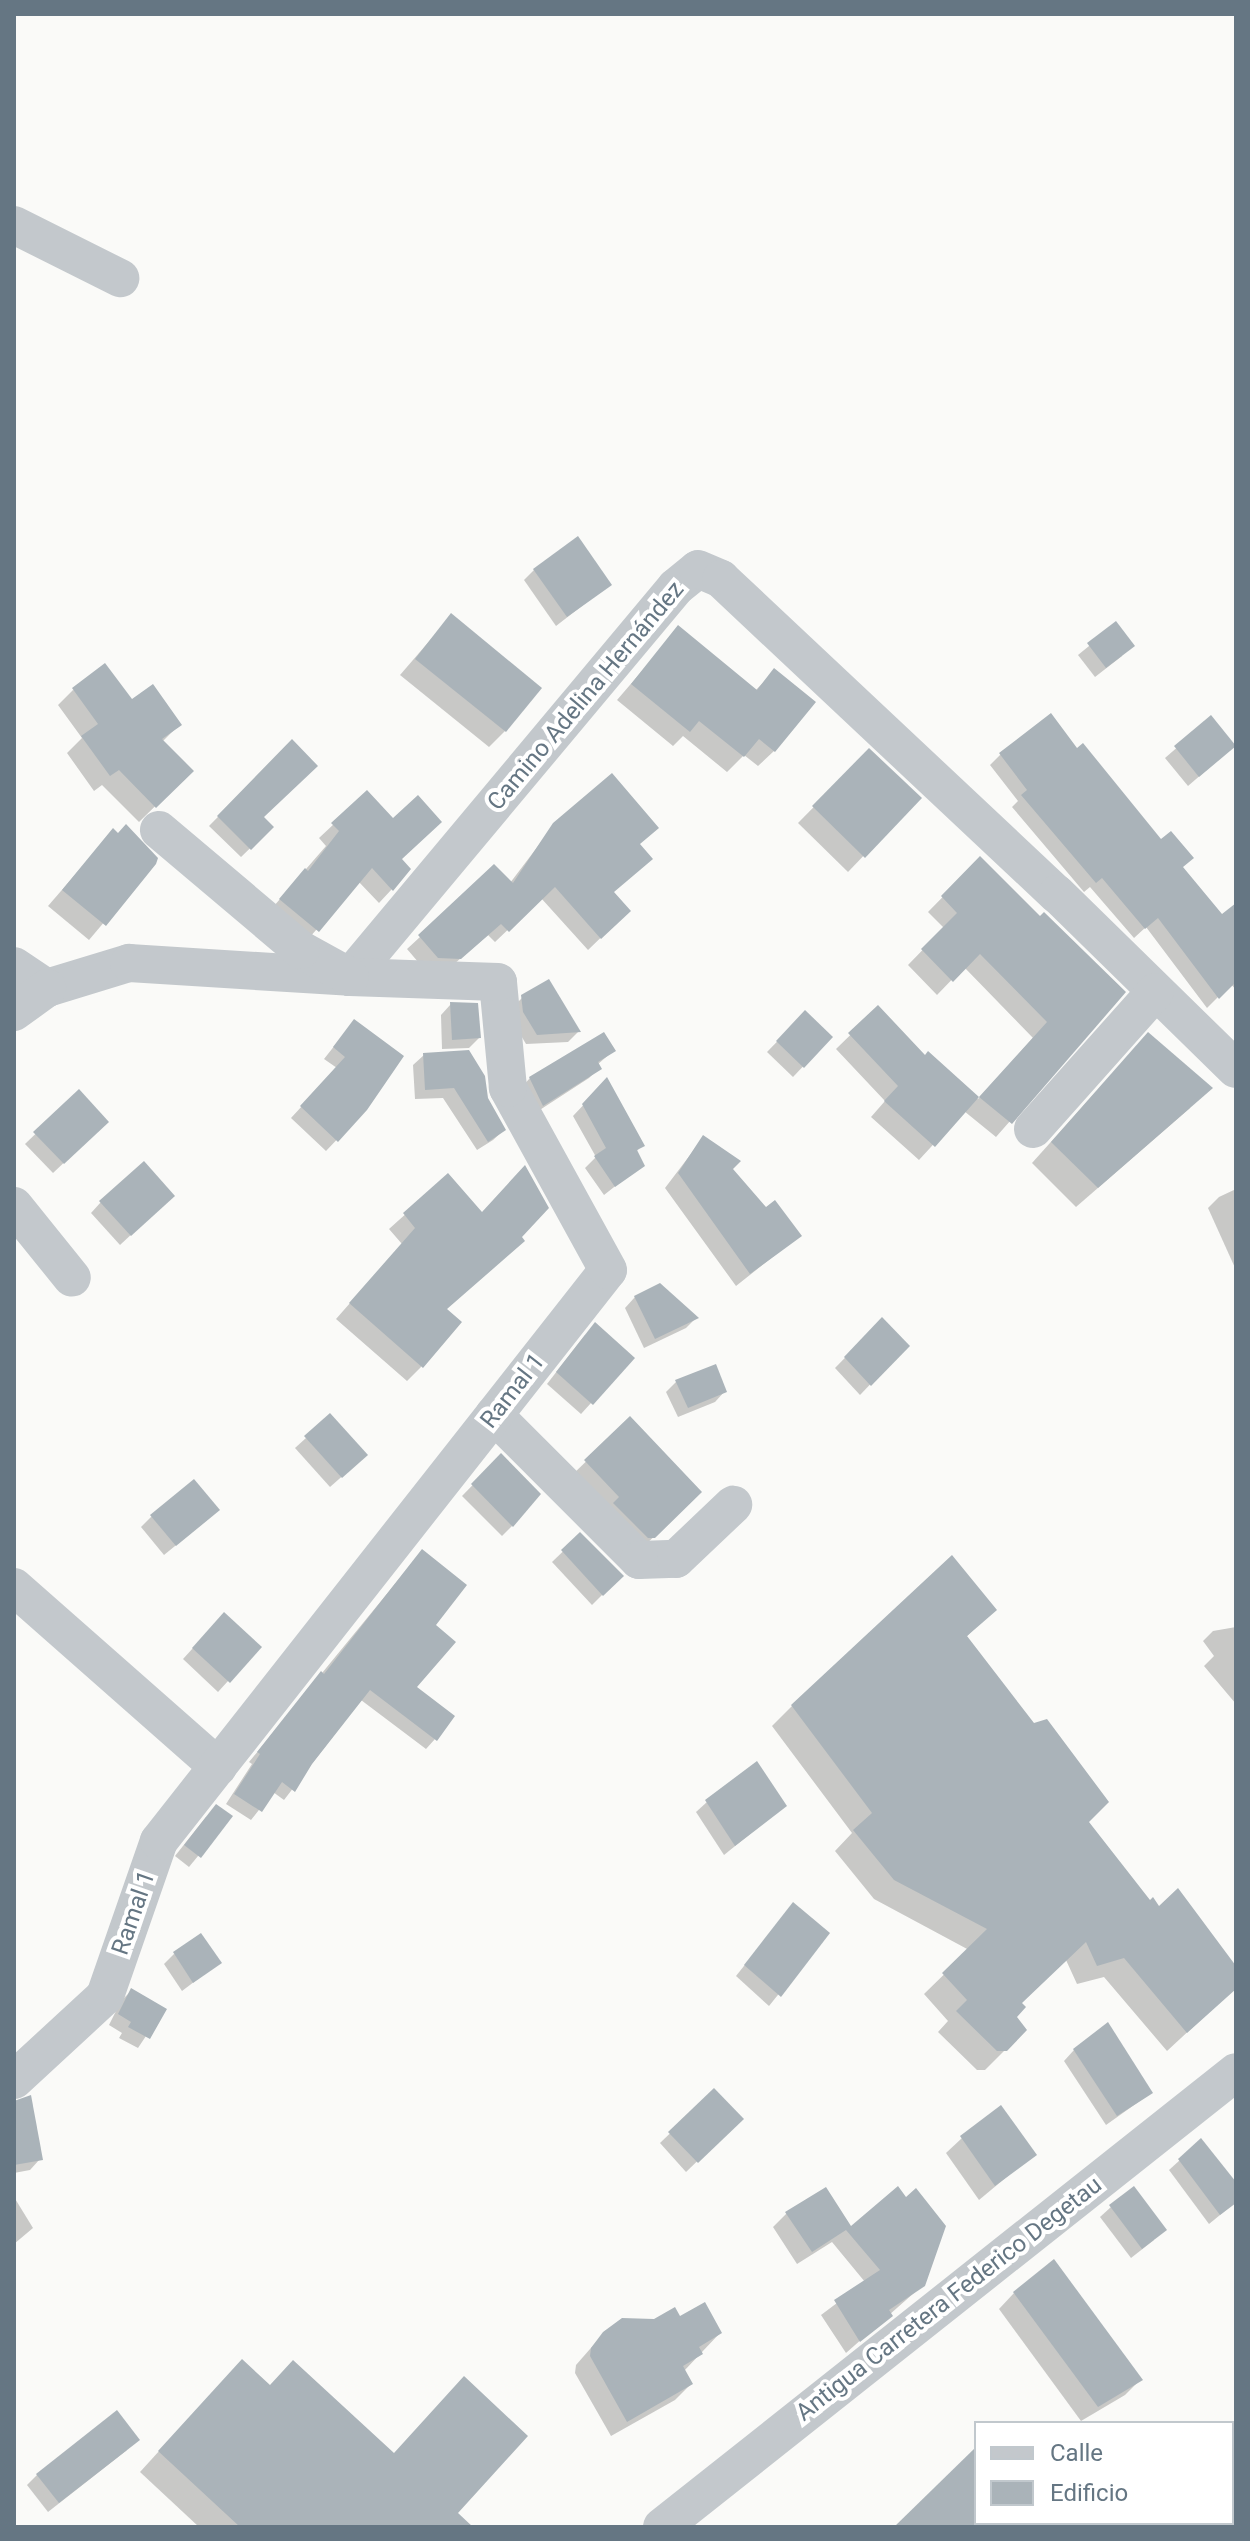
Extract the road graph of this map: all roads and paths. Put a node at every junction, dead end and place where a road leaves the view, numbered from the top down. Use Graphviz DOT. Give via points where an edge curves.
graph roads {
  1 [pos="14,225"];
  2 [pos="120,278"];
  3 [pos="159,830"];
  4 [pos="14,966"];
  5 [pos="350,977"];
  6 [pos="47,988"];
  7 [pos="1155,992"];
  8 [pos="14,1012"];
  9 [pos="1236,1069"];
  10 [pos="1033,1129"];
  11 [pos="14,1206"];
  12 [pos="72,1278"];
  13 [pos="494,1415"];
  14 [pos="733,1505"];
  15 [pos="14,1587"];
  16 [pos="218,1767"];
  17 [pos="1236,2072"];
  18 [pos="14,2080"];
  19 [pos="662,2527"];
  1 -- 2 [label="street"];
  3 -- 5 [label="street, Ramal 1" via="301,950"];
  4 -- 6 [label="street"];
  5 -- 6 [label="street" via="129,963"];
  5 -- 7 [label="street, Camino Adelina Hernández" via="676,587 698,569 721,579"];
  5 -- 13 [label="street, Ramal 1" via="498,982 508,1088 608,1270"];
  6 -- 8 [label="street"];
  7 -- 9 [label="street, Camino Adelina Hernández"];
  7 -- 10 [label="street"];
  11 -- 12 [label="street"];
  13 -- 14 [label="street" via="639,1560 676,1559"];
  13 -- 16 [label="street, Ramal 1"];
  15 -- 16 [label="street"];
  16 -- 18 [label="street, Ramal 1" via="159,1841 105,1996"];
  17 -- 19 [label="street, Antigua Carretera Federico Degetau"];
}
